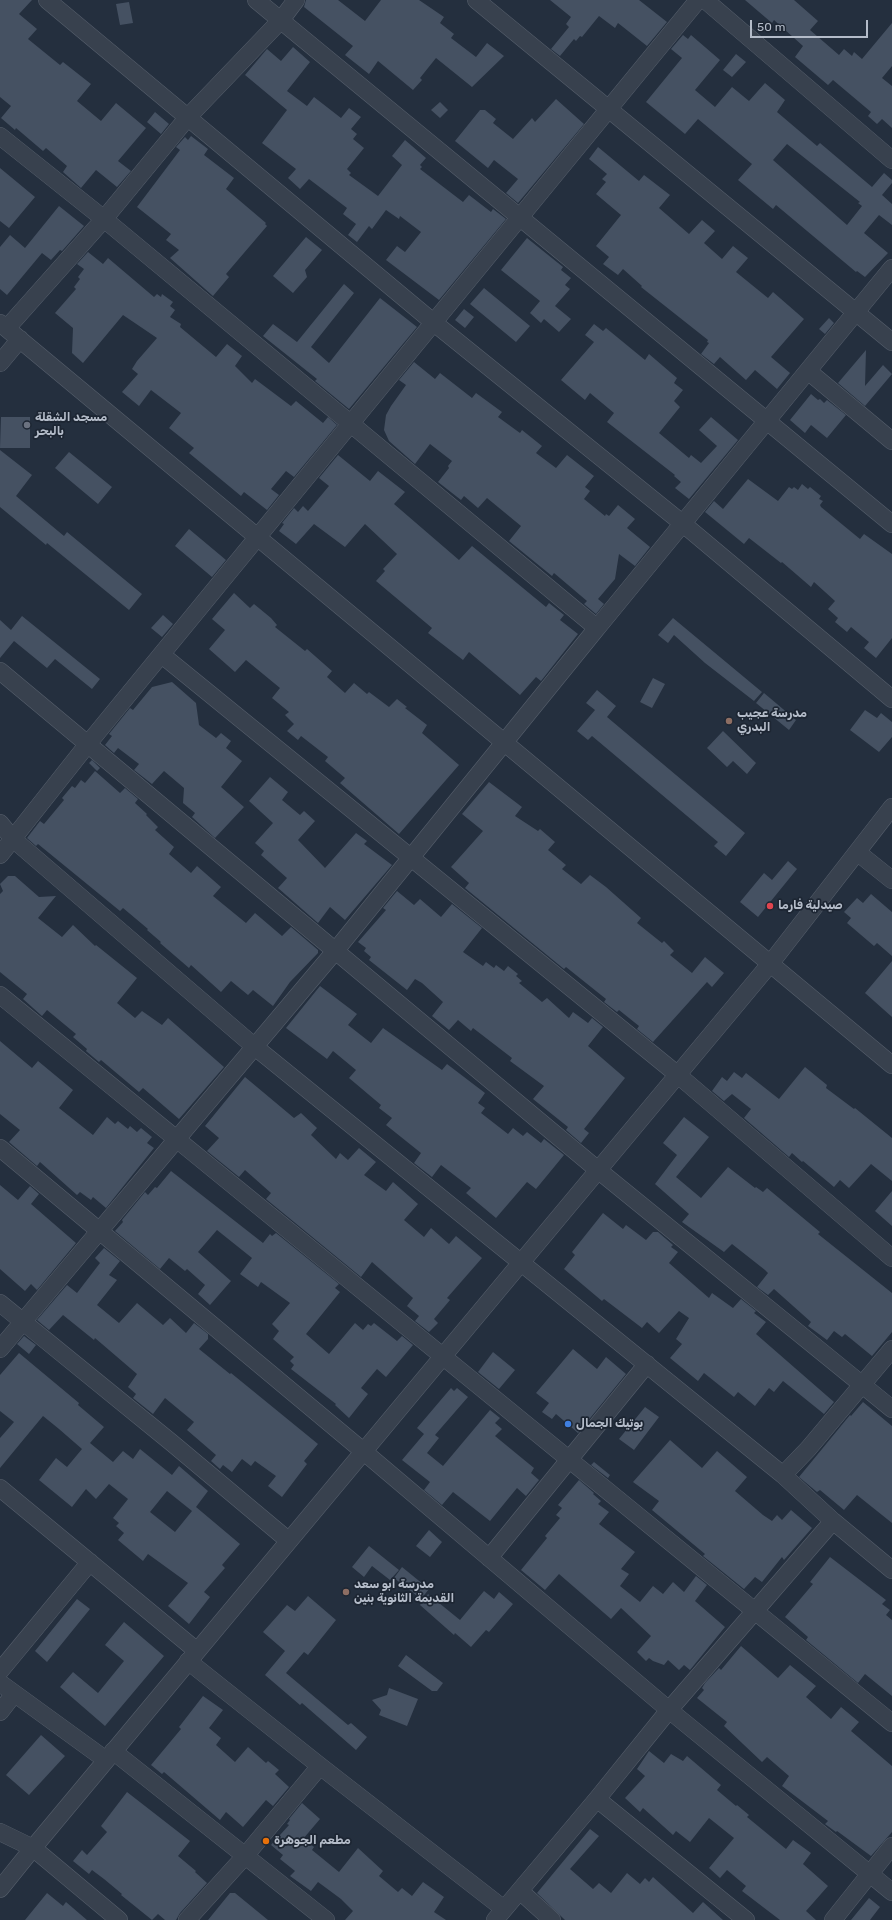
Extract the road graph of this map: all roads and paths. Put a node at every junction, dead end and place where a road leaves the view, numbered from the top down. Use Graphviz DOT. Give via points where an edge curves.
graph roads {
  1 [pos="47,0"];
  2 [pos="256,0"];
  3 [pos="296,0"];
  4 [pos="476,0"];
  5 [pos="698,0"];
  6 [pos="705,0"];
  7 [pos="281,20"];
  8 [pos="608,109"];
  9 [pos="188,117"];
  10 [pos="0,136"];
  11 [pos="892,160"];
  12 [pos="520,218"];
  13 [pos="104,219"];
  14 [pos="892,268"];
  15 [pos="856,312"];
  16 [pos="433,322"];
  17 [pos="3,326"];
  18 [pos="20,339"];
  19 [pos="892,342"];
  20 [pos="0,363"];
  21 [pos="808,371"];
  22 [pos="766,422"];
  23 [pos="351,423"];
  24 [pos="892,441"];
  25 [pos="682,523"];
  26 [pos="892,524"];
  27 [pos="258,537"];
  28 [pos="597,628"];
  29 [pos="162,655"];
  30 [pos="0,671"];
  31 [pos="890,693"];
  32 [pos="504,742"];
  33 [pos="87,745"];
  34 [pos="892,807"];
  35 [pos="0,823"];
  36 [pos="13,839"];
  37 [pos="857,852"];
  38 [pos="0,855"];
  39 [pos="411,859"];
  40 [pos="892,880"];
  41 [pos="336,950"];
  42 [pos="770,964"];
  43 [pos="0,995"];
  44 [pos="255,1047"];
  45 [pos="892,1065"];
  46 [pos="678,1075"];
  47 [pos="176,1139"];
  48 [pos="0,1148"];
  49 [pos="598,1170"];
  50 [pos="99,1232"];
  51 [pos="892,1258"];
  52 [pos="520,1263"];
  53 [pos="0,1302"];
  54 [pos="23,1322"];
  55 [pos="0,1349"];
  56 [pos="892,1349"];
  57 [pos="443,1356"];
  58 [pos="646,1364"];
  59 [pos="862,1385"];
  60 [pos="892,1409"];
  61 [pos="364,1451"];
  62 [pos="569,1459"];
  63 [pos="783,1475"];
  64 [pos="0,1488"];
  65 [pos="833,1521"];
  66 [pos="289,1541"];
  67 [pos="489,1558"];
  68 [pos="90,1562"];
  69 [pos="892,1570"];
  70 [pos="755,1611"];
  71 [pos="193,1656"];
  72 [pos="0,1671"];
  73 [pos="0,1683"];
  74 [pos="14,1694"];
  75 [pos="669,1710"];
  76 [pos="0,1712"];
  77 [pos="892,1723"];
  78 [pos="109,1756"];
  79 [pos="320,1766"];
  80 [pos="597,1800"];
  81 [pos="0,1832"];
  82 [pos="892,1846"];
  83 [pos="33,1848"];
  84 [pos="245,1856"];
  85 [pos="869,1874"];
  86 [pos="0,1889"];
  87 [pos="520,1892"];
  88 [pos="892,1892"];
  89 [pos="500,1914"];
  90 [pos="119,1920"];
  91 [pos="187,1920"];
  92 [pos="326,1920"];
  93 [pos="552,1920"];
  94 [pos="746,1920"];
  95 [pos="833,1920"];
  1 -- 9 [label="street"];
  2 -- 7 [label="street"];
  3 -- 7 [label="street"];
  4 -- 8 [label="street"];
  5 -- 8 [label="street"];
  6 -- 11 [label="street"];
  7 -- 9 [label="street"];
  7 -- 12 [label="street"];
  8 -- 12 [label="street"];
  8 -- 15 [label="street"];
  9 -- 13 [label="street"];
  9 -- 16 [label="street"];
  10 -- 13 [label="street"];
  12 -- 16 [label="street"];
  12 -- 22 [label="street"];
  13 -- 17 [label="street"];
  13 -- 23 [label="street"];
  14 -- 15 [label="street"];
  15 -- 19 [label="street"];
  15 -- 21 [label="street"];
  16 -- 23 [label="street"];
  16 -- 25 [label="street"];
  17 -- 18 [label="street"];
  18 -- 20 [label="street"];
  18 -- 27 [label="street"];
  21 -- 22 [label="street"];
  21 -- 24 [label="street"];
  22 -- 25 [label="street"];
  22 -- 26 [label="street"];
  23 -- 27 [label="street"];
  23 -- 28 [label="street"];
  25 -- 28 [label="street"];
  25 -- 31 [label="street"];
  27 -- 29 [label="street"];
  27 -- 32 [label="street"];
  28 -- 32 [label="street"];
  29 -- 33 [label="street"];
  29 -- 39 [label="street"];
  30 -- 33 [label="street"];
  32 -- 39 [label="street"];
  32 -- 42 [label="street"];
  33 -- 36 [label="street"];
  33 -- 41 [label="street"];
  34 -- 37 [label="street"];
  35 -- 36 [label="street"];
  36 -- 38 [label="street"];
  36 -- 44 [label="street"];
  37 -- 40 [label="street"];
  37 -- 42 [label="street"];
  39 -- 41 [label="street"];
  39 -- 46 [label="street"];
  41 -- 44 [label="street"];
  41 -- 49 [label="street"];
  42 -- 45 [label="street"];
  42 -- 46 [label="street"];
  43 -- 47 [label="street"];
  44 -- 47 [label="street"];
  44 -- 52 [label="street"];
  46 -- 49 [label="street"];
  46 -- 51 [label="street"];
  47 -- 50 [label="street"];
  47 -- 57 [label="street"];
  48 -- 50 [label="street"];
  49 -- 52 [label="street"];
  49 -- 59 [label="street"];
  50 -- 54 [label="street"];
  50 -- 61 [label="street"];
  52 -- 57 [label="street"];
  52 -- 58 [label="street"];
  53 -- 54 [label="street"];
  54 -- 55 [label="street"];
  54 -- 66 [label="street"];
  56 -- 59 [label="street"];
  57 -- 61 [label="street"];
  57 -- 62 [label="street"];
  58 -- 62 [label="street"];
  58 -- 63 [label="street"];
  59 -- 60 [label="street"];
  59 -- 63 [label="street"];
  61 -- 66 [label="street"];
  61 -- 67 [label="street"];
  62 -- 67 [label="street"];
  62 -- 70 [label="street"];
  63 -- 65 [label="street"];
  64 -- 68 [label="street"];
  65 -- 69 [label="street"];
  65 -- 70 [label="street"];
  66 -- 71 [label="street"];
  67 -- 75 [label="street"];
  68 -- 71 [label="street"];
  68 -- 72 [label="street"];
  70 -- 75 [label="street"];
  70 -- 77 [label="street"];
  71 -- 78 [label="street"];
  71 -- 79 [label="street"];
  73 -- 74 [label="street"];
  74 -- 76 [label="street"];
  74 -- 78 [label="street"];
  75 -- 80 [label="street"];
  75 -- 85 [label="street"];
  78 -- 83 [label="street"];
  78 -- 84 [label="street"];
  79 -- 84 [label="street"];
  79 -- 89 [label="street"];
  80 -- 87 [label="street"];
  80 -- 94 [label="street"];
  81 -- 83 [label="street"];
  82 -- 85 [label="street"];
  83 -- 86 [label="street"];
  83 -- 90 [label="street"];
  84 -- 91 [label="street"];
  84 -- 92 [label="street"];
  85 -- 88 [label="street"];
  85 -- 95 [label="street"];
  87 -- 89 [label="street"];
  87 -- 93 [label="street"];
}
